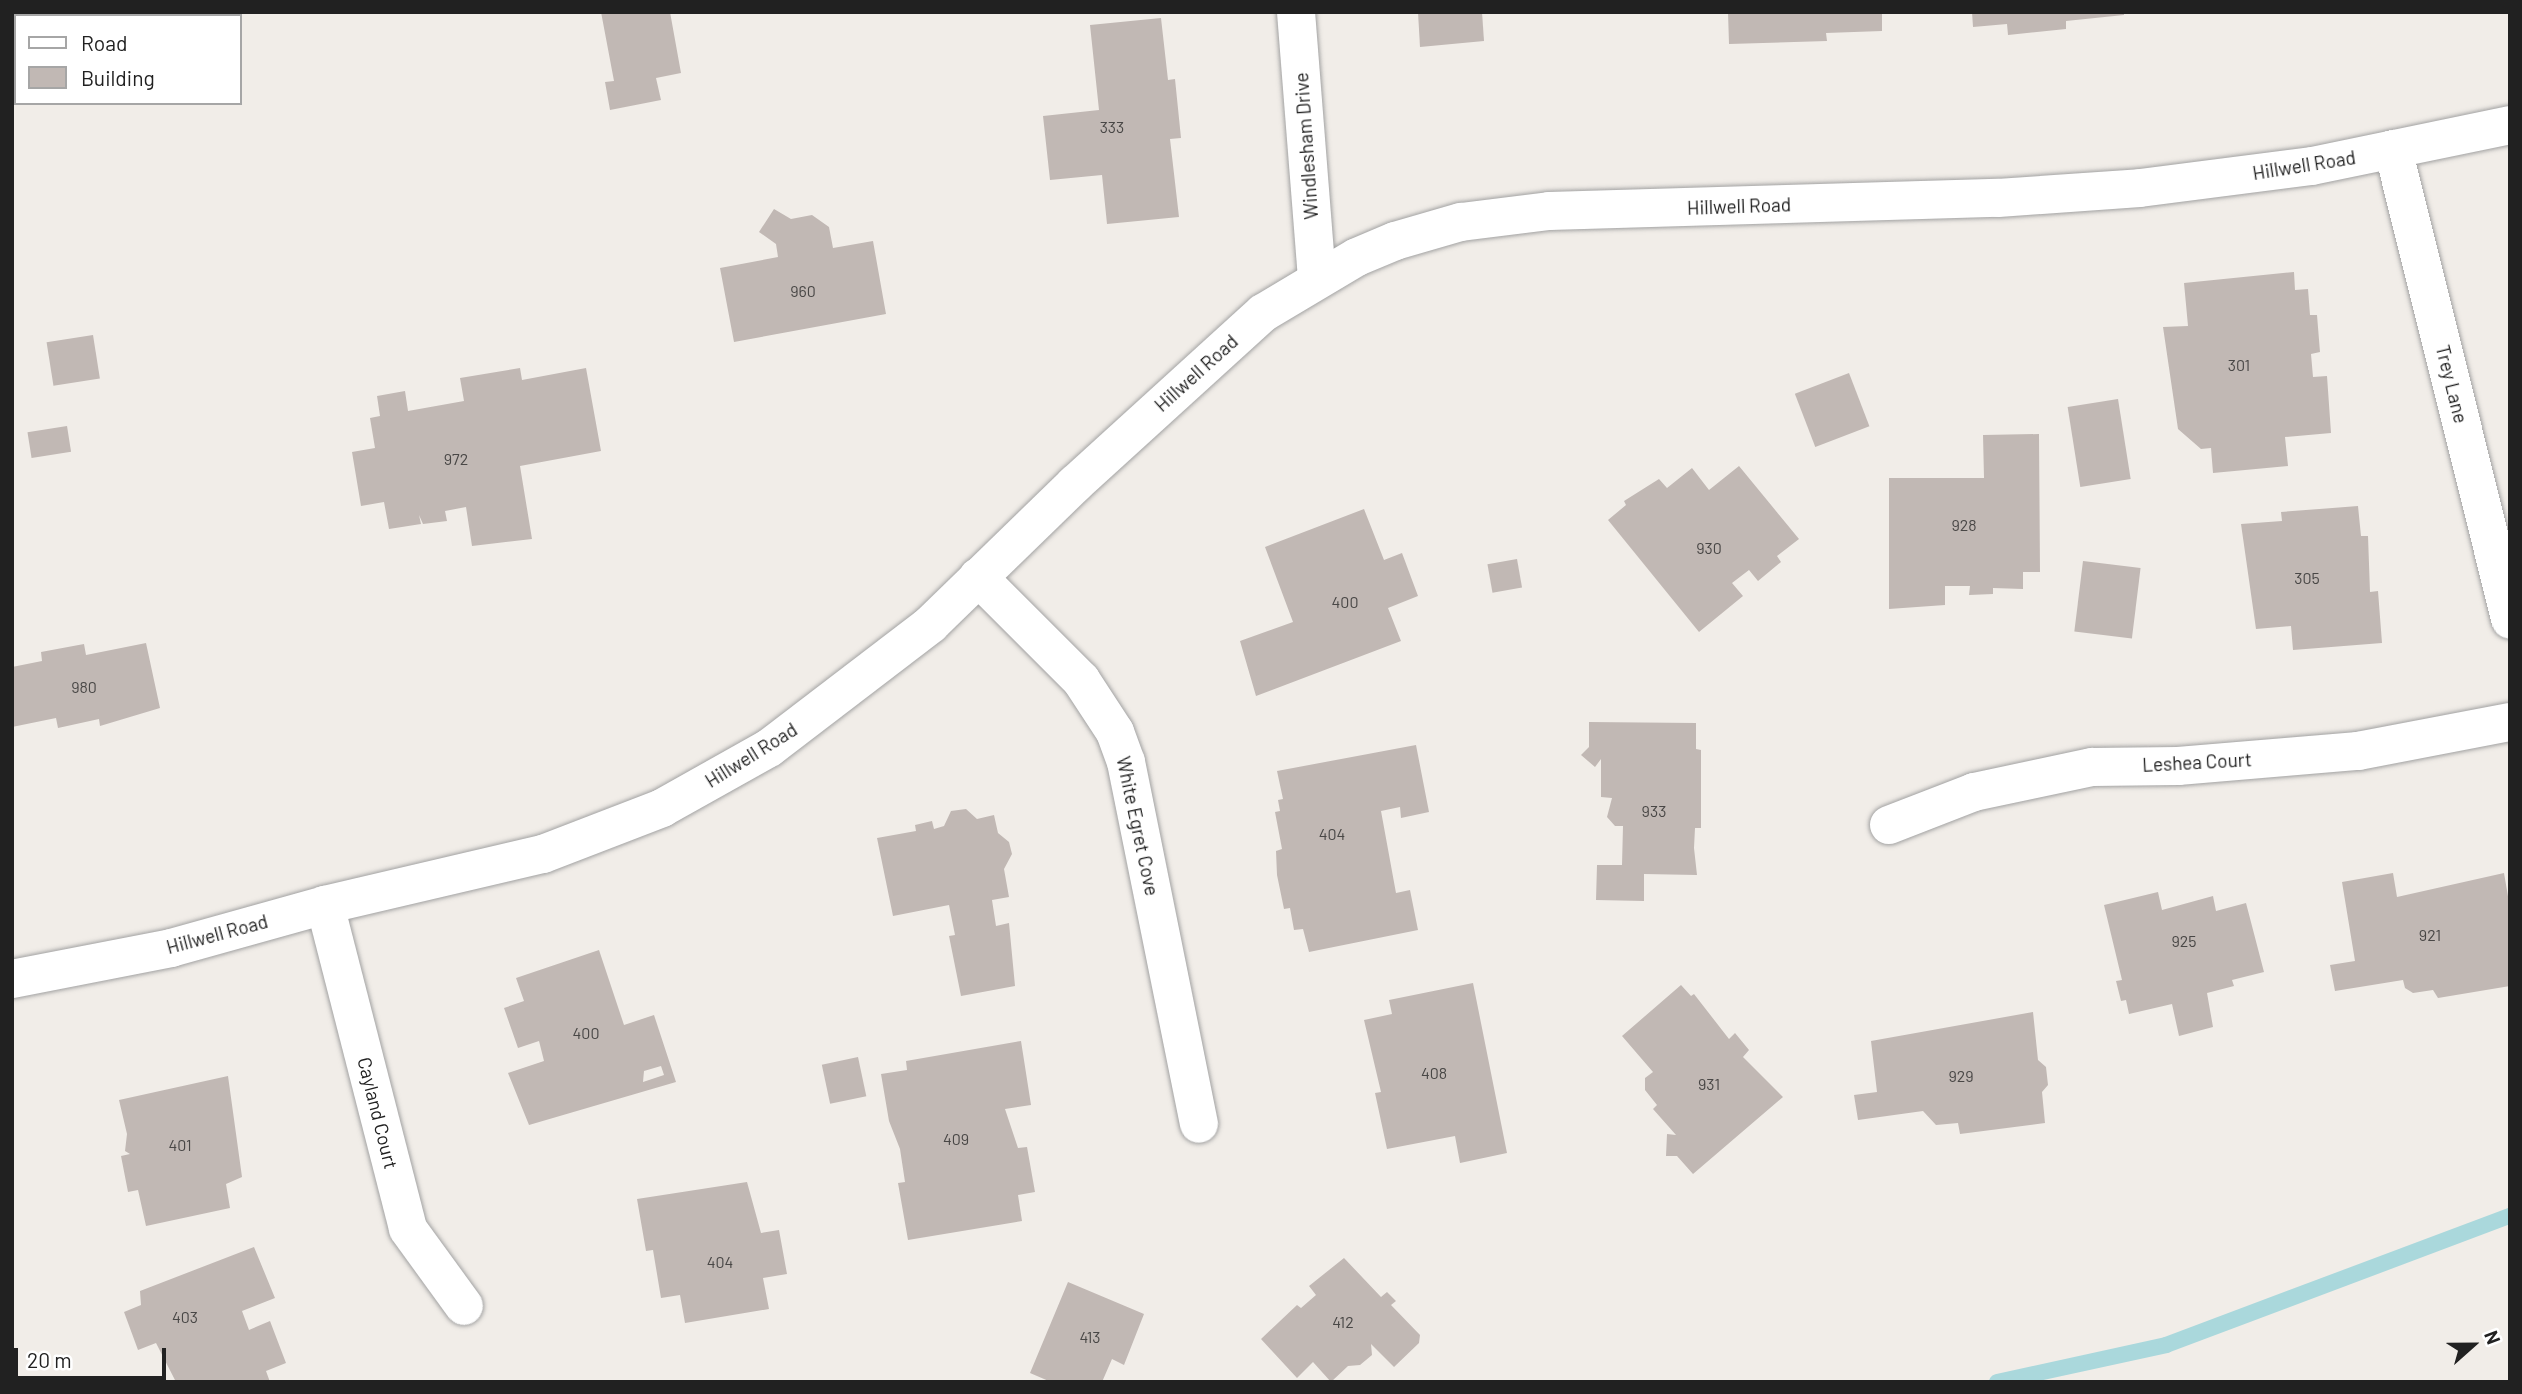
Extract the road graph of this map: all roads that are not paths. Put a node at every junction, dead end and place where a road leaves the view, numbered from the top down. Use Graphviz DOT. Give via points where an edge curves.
graph roads {
  1 [pos="1296,12"];
  2 [pos="2510,125"];
  3 [pos="2393,149"];
  4 [pos="1317,279"];
  5 [pos="978,577"];
  6 [pos="2510,620"];
  7 [pos="2510,722"];
  8 [pos="1889,825"];
  9 [pos="325,905"];
  10 [pos="12,978"];
  11 [pos="1199,1124"];
  12 [pos="464,1306"];
  1 -- 4 [label="street, Windlesham Drive"];
  2 -- 3 [label="street, Hillwell Road"];
  3 -- 4 [label="street, Hillwell Road" via="2312,166 2140,188 1998,198 1549,211 1461,222 1408,237"];
  3 -- 6 [label="street, Trey Lane"];
  4 -- 5 [label="street, Hillwell Road" via="1263,313"];
  5 -- 9 [label="street, Hillwell Road" via="931,624 769,748 662,808 543,853"];
  5 -- 11 [label="street, White Egret Cove" via="1081,680 1115,732 1126,762"];
  7 -- 8 [label="street, Leshea Court" via="2358,751 2178,766 2092,767 1975,792"];
  9 -- 10 [label="street, Hillwell Road" via="171,948"];
  9 -- 12 [label="street, Cayland Court" via="408,1228"];
}
